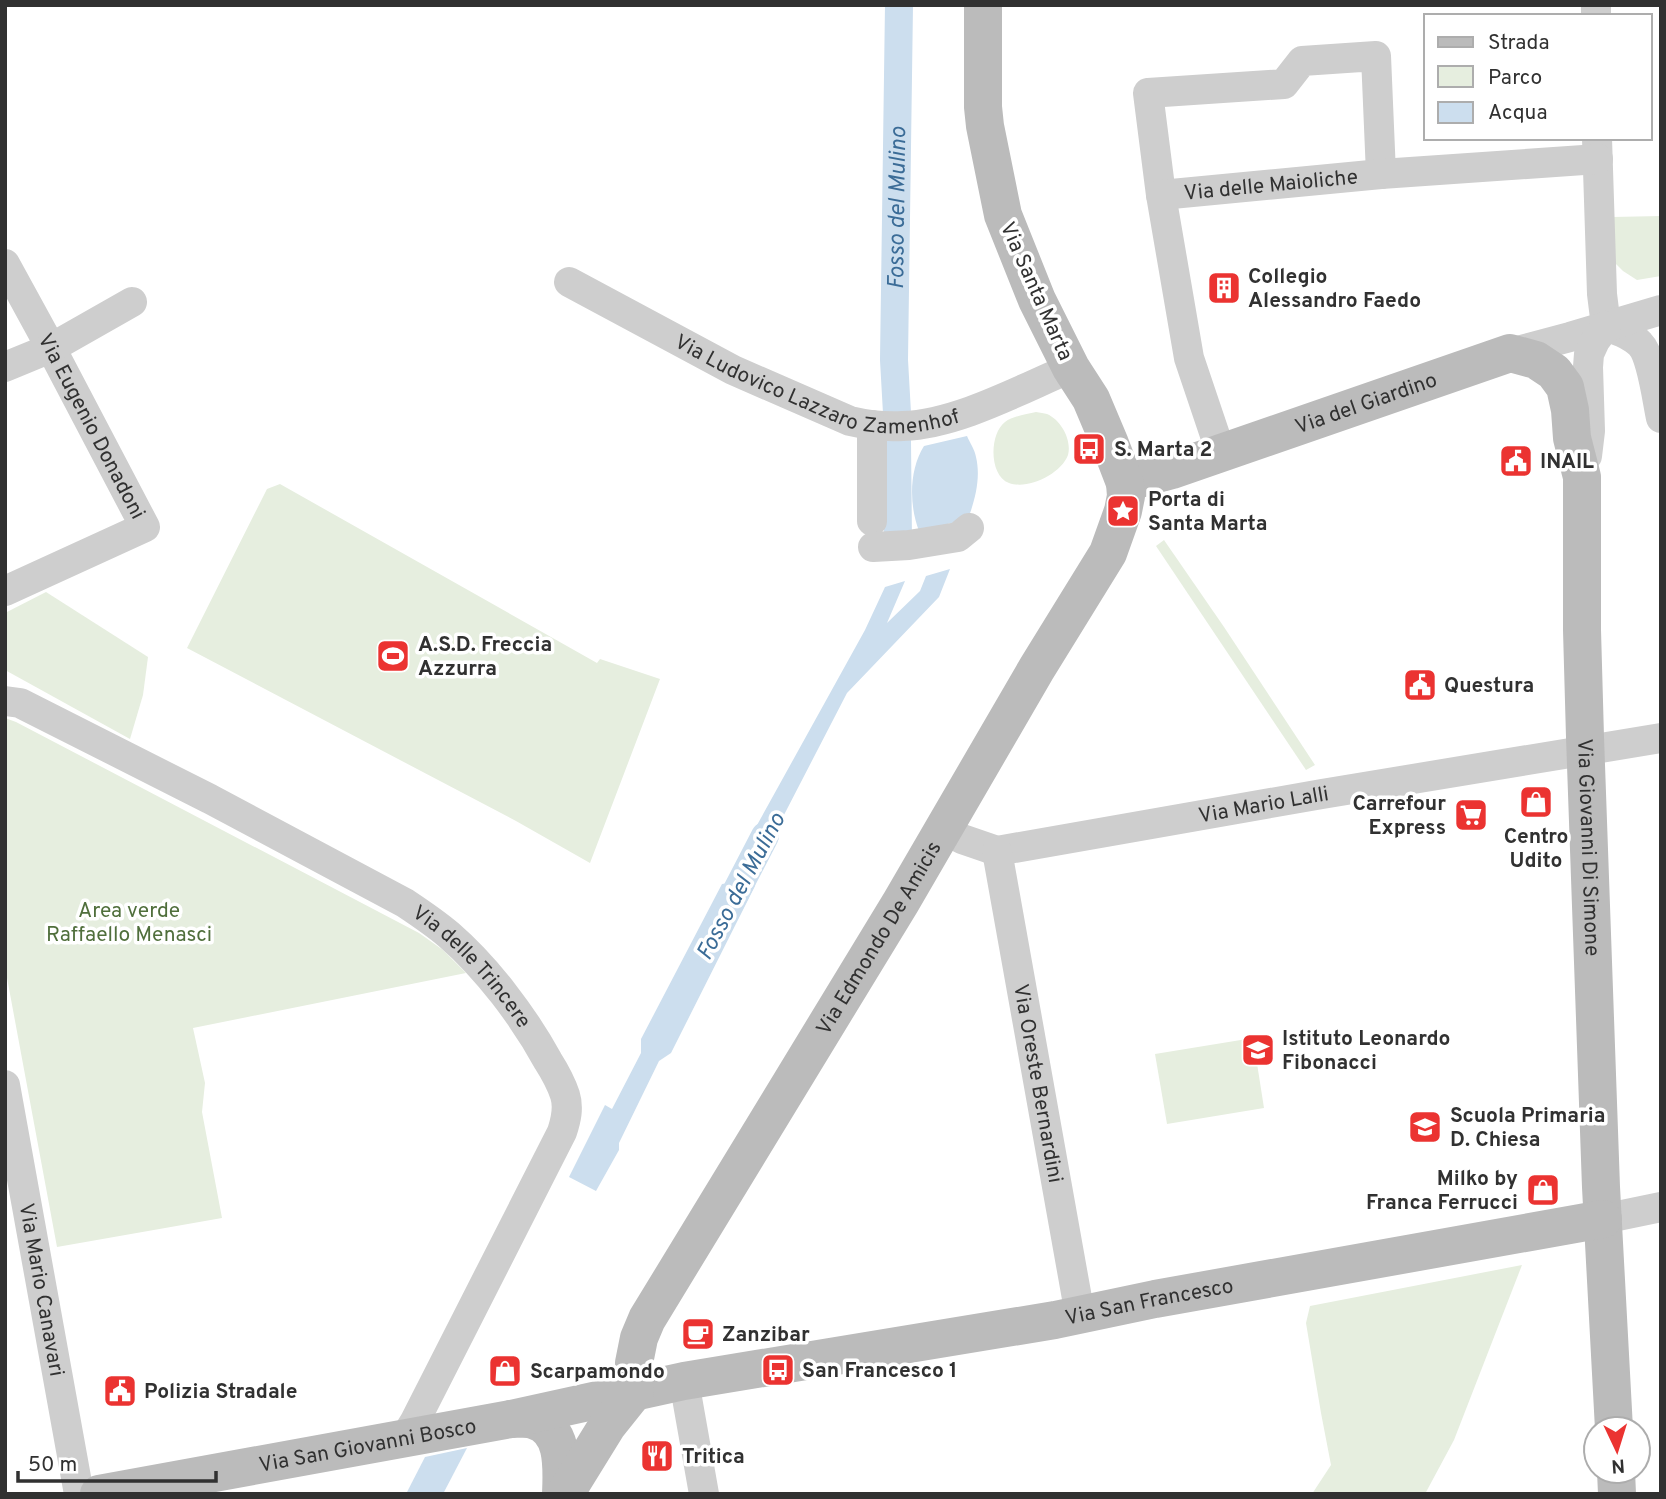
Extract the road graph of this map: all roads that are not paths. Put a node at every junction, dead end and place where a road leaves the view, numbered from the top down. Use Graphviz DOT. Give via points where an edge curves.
graph roads {
  1 [pos="983,5"];
  2 [pos="1597,149"];
  3 [pos="1381,174"];
  4 [pos="1161,195"];
  5 [pos="5,264"];
  6 [pos="569,282"];
  7 [pos="132,302"];
  8 [pos="1661,310"];
  9 [pos="1606,326"];
  10 [pos="51,348"];
  11 [pos="1510,353"];
  12 [pos="5,368"];
  13 [pos="1071,368"];
  14 [pos="1661,418"];
  15 [pos="878,425"];
  16 [pos="1221,453"];
  17 [pos="1582,477"];
  18 [pos="1125,483"];
  19 [pos="969,528"];
  20 [pos="5,591"];
  21 [pos="10,699"];
  22 [pos="1661,738"];
  23 [pos="1586,750"];
  24 [pos="943,830"];
  25 [pos="997,851"];
  26 [pos="5,1085"];
  27 [pos="1661,1207"];
  28 [pos="1603,1219"];
  29 [pos="1080,1315"];
  30 [pos="684,1381"];
  31 [pos="635,1391"];
  32 [pos="1613,1415"];
  33 [pos="495,1422"];
  34 [pos="418,1436"];
  35 [pos="79,1494"];
  36 [pos="99,1494"];
  37 [pos="563,1494"];
  38 [pos="704,1494"];
  1 -- 13 [label="street, Via Santa Marta" via="983,107 1003,215"];
  2 -- 3 [label="street, Via delle Maioliche"];
  2 -- 9 [label="street"];
  3 -- 4 [label="street, Via delle Maioliche"];
  3 -- 4 [label="street, Via delle Maioliche" via="1376,56 1302,61 1284,84 1148,93"];
  4 -- 16 [label="street, Via delle Maioliche" via="1189,358"];
  5 -- 10 [label="street, Via Eugenio Donadoni"];
  6 -- 15 [label="street, Via Ludovico Lazzaro Zamenhof" via="733,370 850,421"];
  7 -- 10 [label="street"];
  8 -- 9 [label="street, Via del Giardino"];
  9 -- 11 [label="street, Via del Giardino"];
  9 -- 14 [label="street" via="1640,343"];
  9 -- 17 [label="street, Via Giovanni Di Simone" via="1589,354 1590,432"];
  10 -- 12 [label="street"];
  10 -- 20 [label="street, Via Eugenio Donadoni" via="145,527"];
  11 -- 16 [label="street, Via del Giardino"];
  11 -- 17 [label="street, Via Giovanni Di Simone" via="1536,360 1565,387"];
  13 -- 15 [label="street, Via Ludovico Lazzaro Zamenhof" via="949,417 924,424"];
  13 -- 18 [label="street, Via Santa Marta" via="1091,399"];
  15 -- 19 [label="street" via="873,534 909,545 958,537"];
  16 -- 18 [label="street, Via del Giardino"];
  17 -- 23 [label="street, Via Giovanni Di Simone"];
  18 -- 24 [label="street, Via Edmondo De Amicis" via="1123,511 1108,553"];
  21 -- 34 [label="street, Via delle Trincere" via="416,910 477,963 532,1031 556,1074 567,1110 562,1132 415,1421"];
  22 -- 23 [label="street, Via Mario Lalli"];
  23 -- 25 [label="street, Via Mario Lalli"];
  23 -- 28 [label="street, Via Giovanni Di Simone"];
  24 -- 25 [label="street, Via Mario Lalli"];
  24 -- 31 [label="street, Via Edmondo De Amicis" via="647,1319 634,1363"];
  25 -- 29 [label="street, Via Oreste Bernardini"];
  26 -- 35 [label="street, Via Mario Canavari"];
  27 -- 28 [label="street, Via San Francesco"];
  28 -- 29 [label="street, Via San Francesco"];
  28 -- 32 [label="street, Via Giovanni Di Simone"];
  29 -- 30 [label="street, Via San Francesco"];
  30 -- 31 [label="street, Via San Francesco"];
  30 -- 38 [label="street"];
  31 -- 33 [label="street, Via San Giovanni Bosco"];
  31 -- 37 [label="street"];
  33 -- 34 [label="street, Via San Giovanni Bosco"];
  33 -- 37 [label="street" via="531,1419 549,1430 556,1439"];
  34 -- 36 [label="street, Via San Giovanni Bosco"];
}
